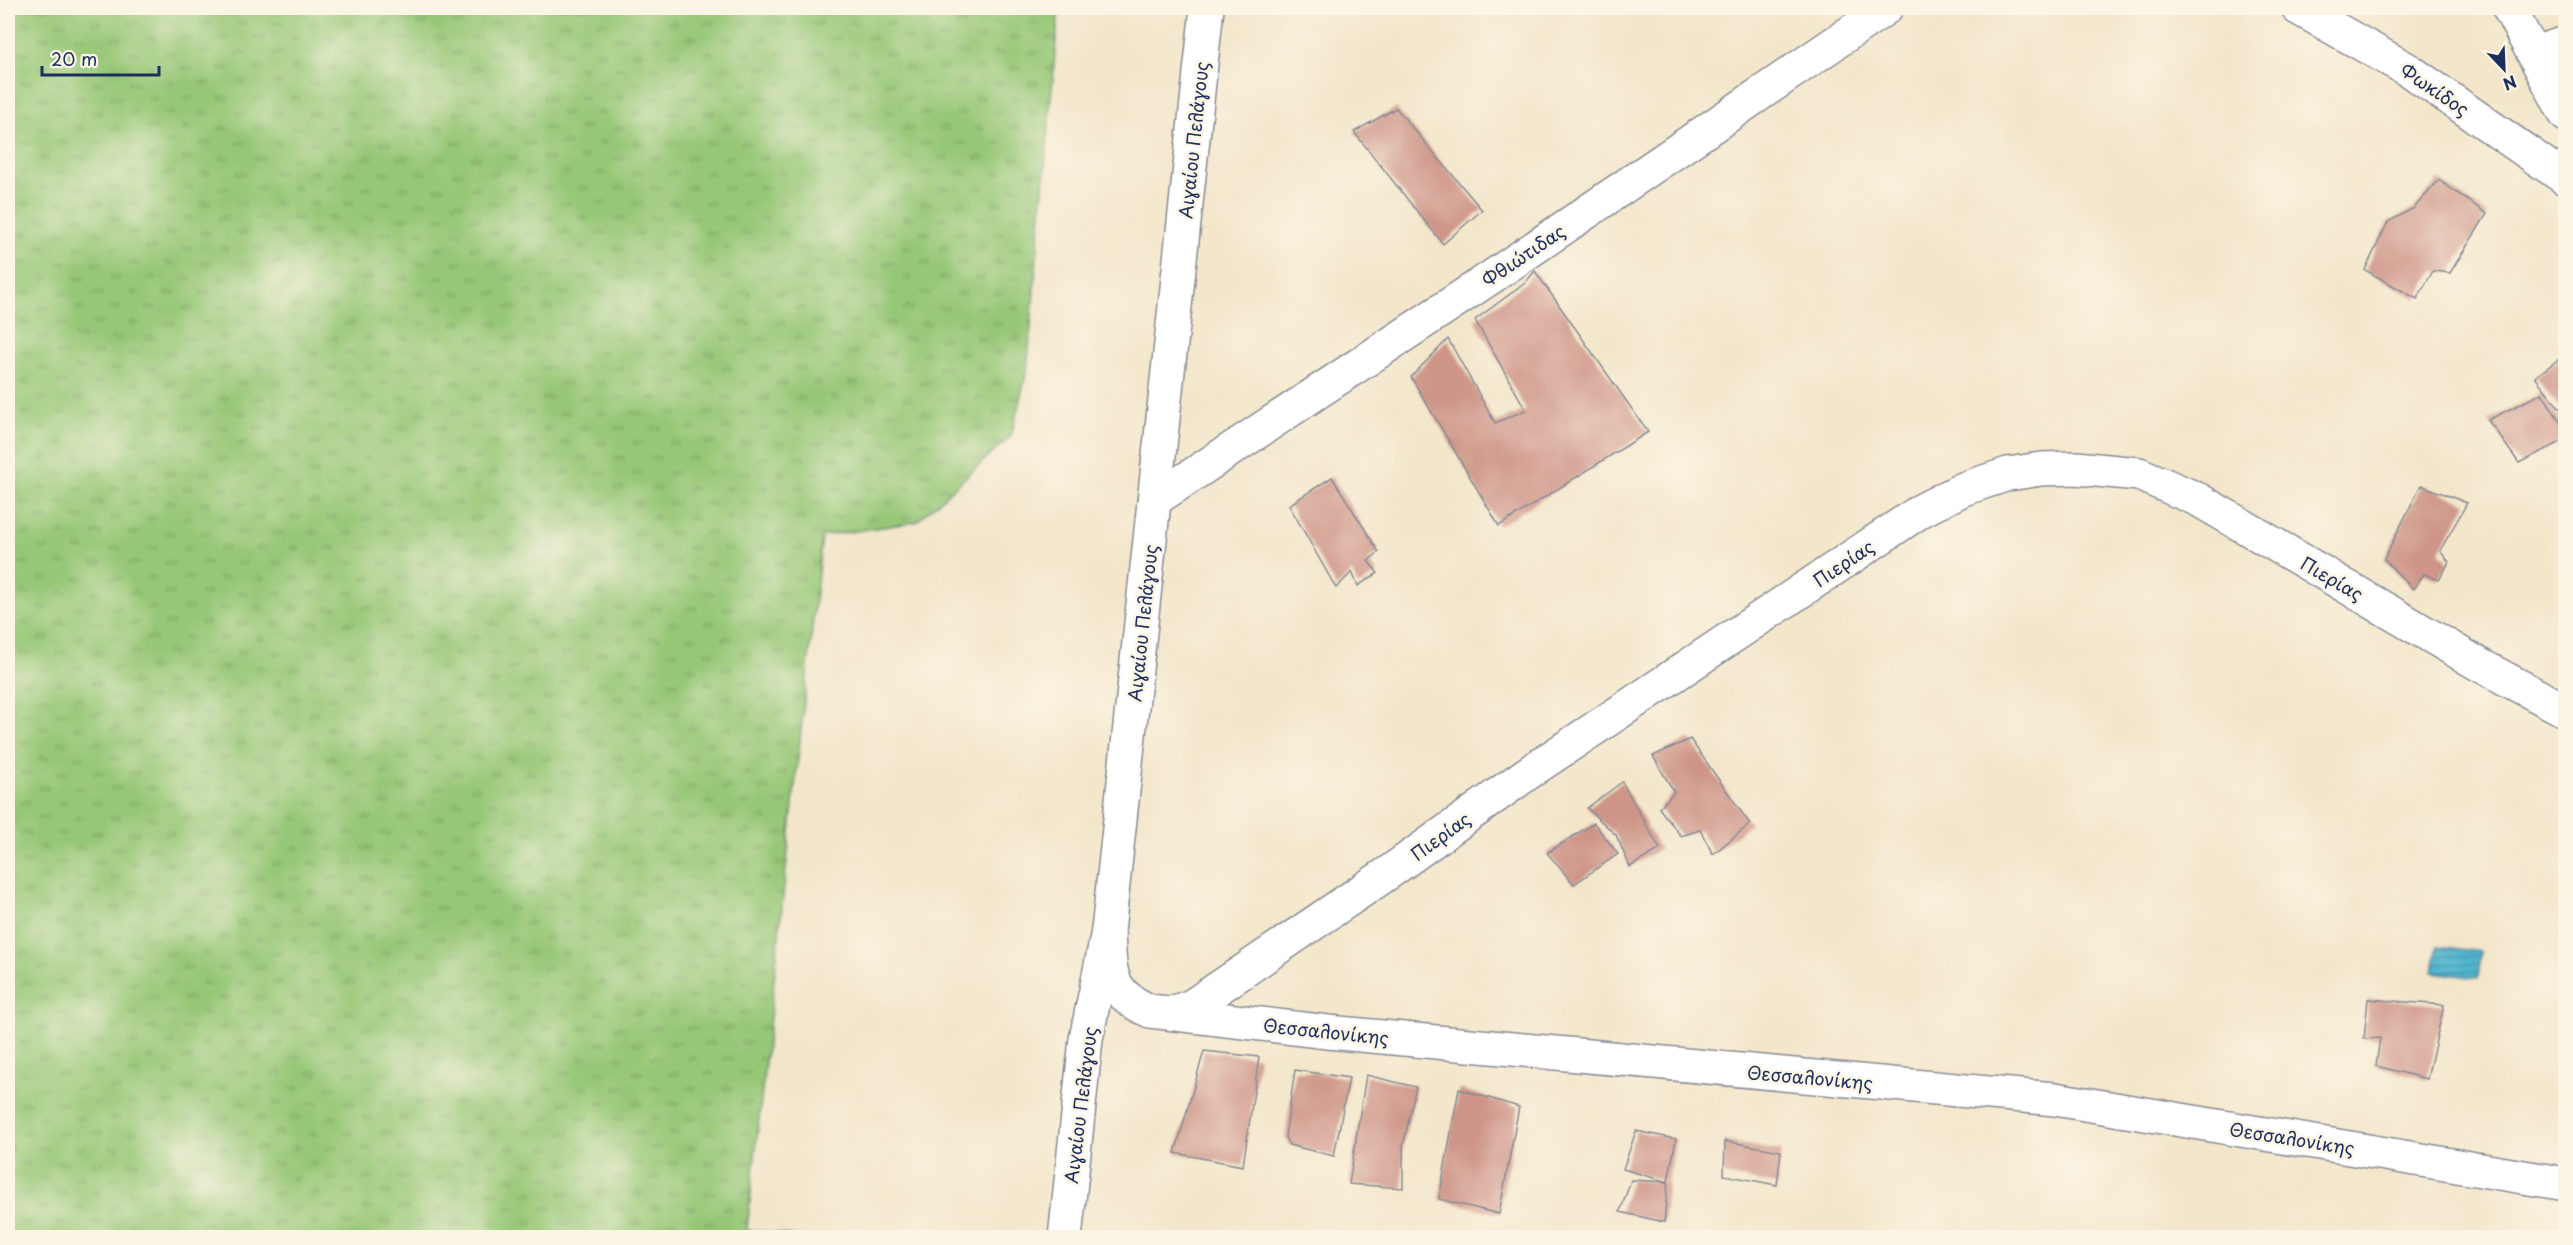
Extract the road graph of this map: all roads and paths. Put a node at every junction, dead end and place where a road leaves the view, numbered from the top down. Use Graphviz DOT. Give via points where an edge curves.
graph roads {
  1 [pos="1208,8"];
  2 [pos="1886,8"];
  3 [pos="2298,8"];
  4 [pos="2509,8"];
  5 [pos="2565,43"];
  6 [pos="2534,53"];
  7 [pos="2565,116"];
  8 [pos="2565,179"];
  9 [pos="1156,499"];
  10 [pos="2565,711"];
  11 [pos="1108,931"];
  12 [pos="1171,1013"];
  13 [pos="2565,1184"];
  14 [pos="1065,1238"];
  1 -- 9 [label="street, Αιγαίου Πελάγους"];
  2 -- 9 [label="street, Φθιώτιδας" via="1493,276"];
  3 -- 8 [label="street, Φωκίδος" via="2410,71"];
  4 -- 6 [label="street"];
  5 -- 6 [label="street"];
  6 -- 7 [label="street"];
  9 -- 11 [label="street, Αιγαίου Πελάγους"];
  10 -- 12 [label="street, Πιερίας" via="2199,500 2139,474 2076,468 2008,474 1963,489 1922,510 1531,771 1192,1006"];
  11 -- 12 [label="street, Θεσσαλονίκης" via="1109,968 1116,987 1131,1002 1150,1011"];
  11 -- 14 [label="street, Αιγαίου Πελάγους" via="1086,1039"];
  12 -- 13 [label="street, Θεσσαλονίκης" via="1340,1034 2055,1099"];
}
